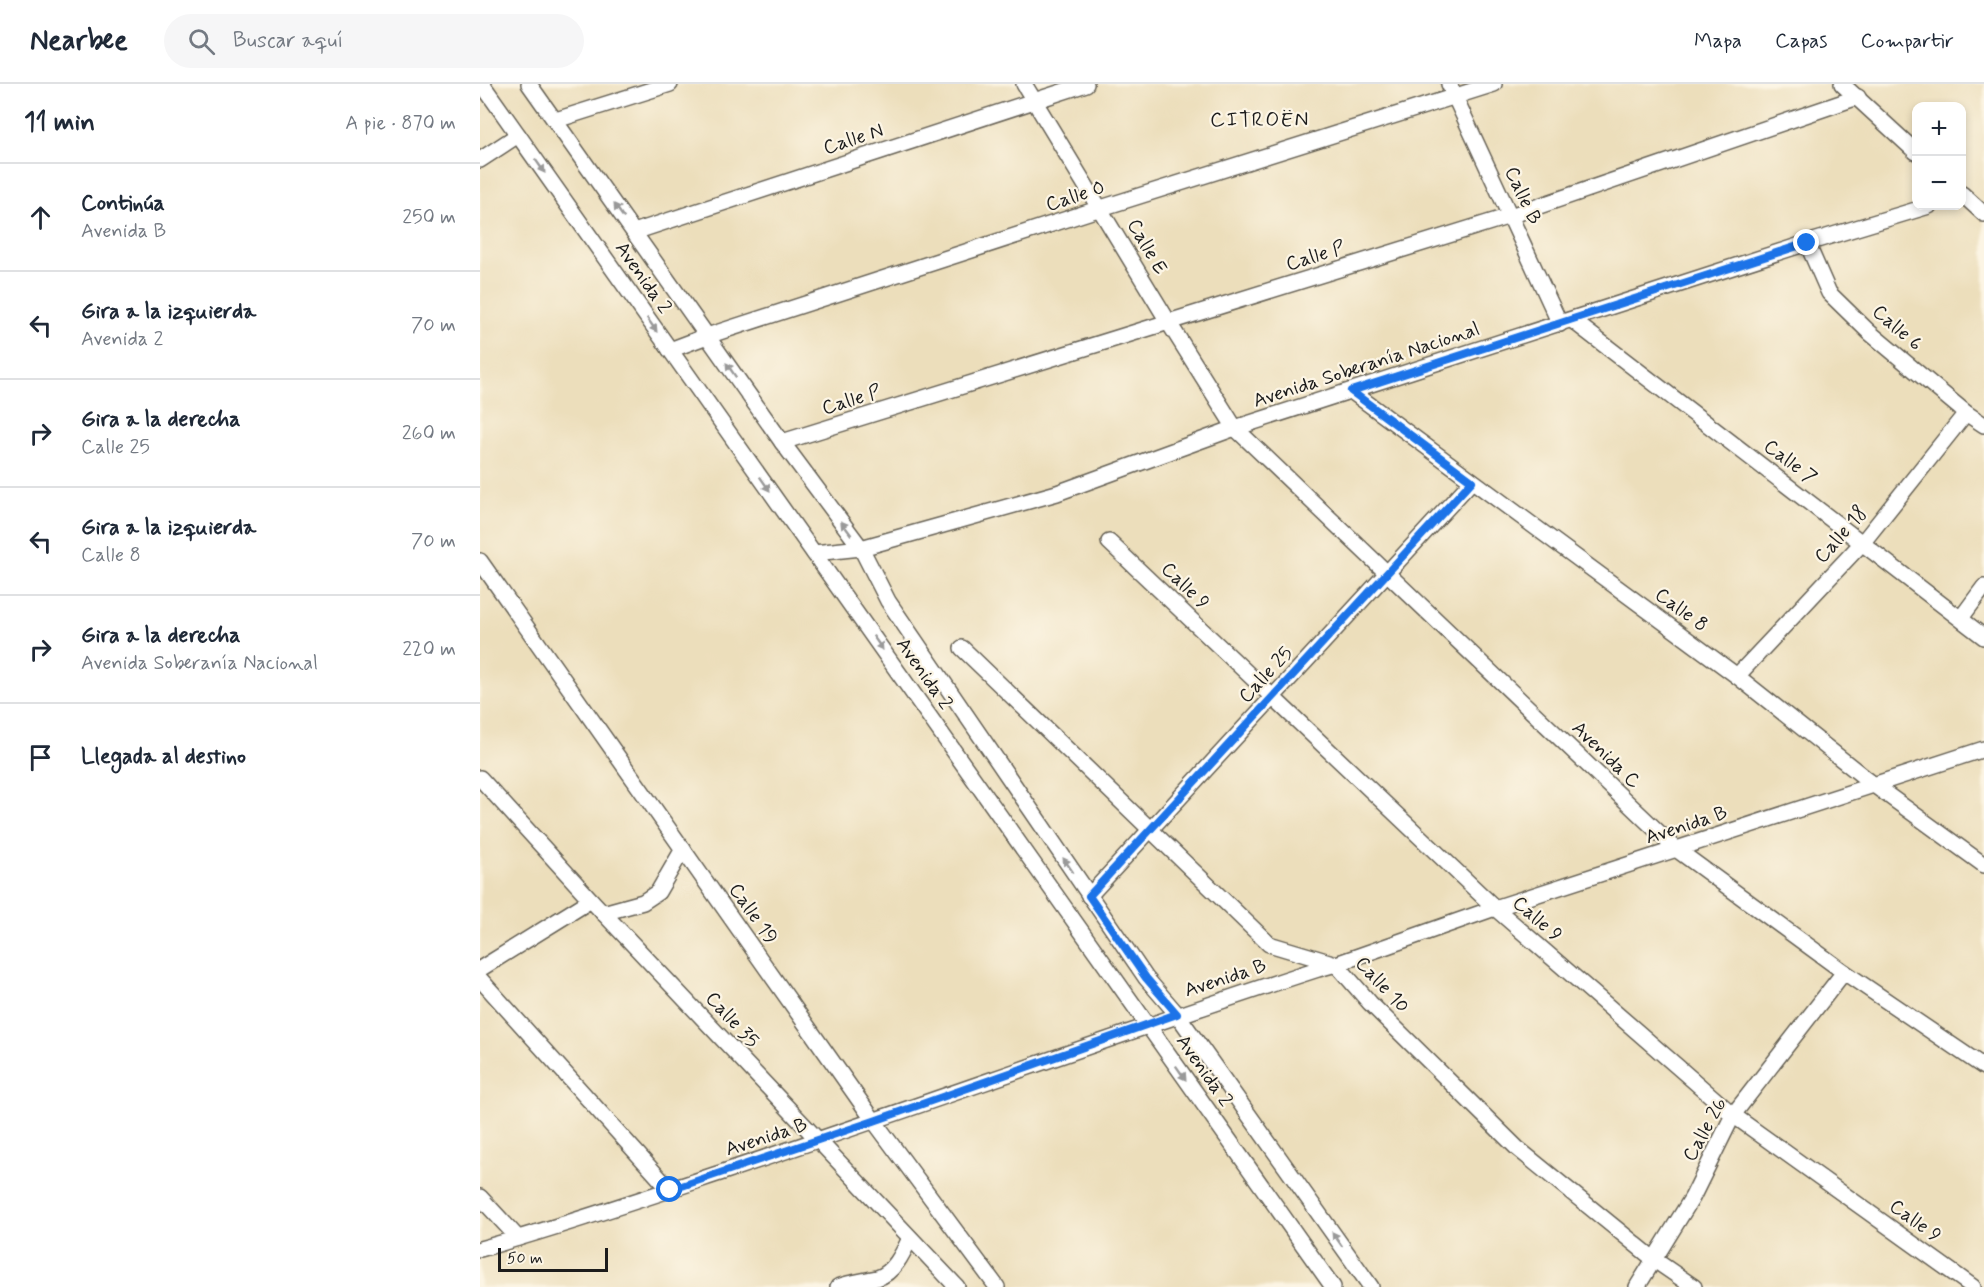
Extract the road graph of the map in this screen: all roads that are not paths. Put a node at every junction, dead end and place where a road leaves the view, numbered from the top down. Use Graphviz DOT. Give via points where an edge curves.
graph roads {
  1 [pos="482,84"];
  2 [pos="530,84"];
  3 [pos="670,84"];
  4 [pos="1024,84"];
  5 [pos="1086,84"];
  6 [pos="1494,84"];
  7 [pos="1842,84"];
  8 [pos="1452,90"];
  9 [pos="1858,97"];
  10 [pos="1035,100"];
  11 [pos="556,120"];
  12 [pos="518,135"];
  13 [pos="1912,147"];
  14 [pos="480,160"];
  15 [pos="1984,195"];
  16 [pos="1966,196"];
  17 [pos="1966,198"];
  18 [pos="1101,208"];
  19 [pos="1916,210"];
  20 [pos="1984,213"];
  21 [pos="1510,216"];
  22 [pos="634,232"];
  23 [pos="1807,243"];
  24 [pos="1566,322"];
  25 [pos="1169,323"];
  26 [pos="707,336"];
  27 [pos="670,350"];
  28 [pos="1351,391"];
  29 [pos="1966,413"];
  30 [pos="1984,426"];
  31 [pos="1235,428"];
  32 [pos="782,442"];
  33 [pos="1472,481"];
  34 [pos="1109,542"];
  35 [pos="1863,542"];
  36 [pos="861,548"];
  37 [pos="814,553"];
  38 [pos="480,561"];
  39 [pos="1387,573"];
  40 [pos="1984,587"];
  41 [pos="1961,618"];
  42 [pos="1984,637"];
  43 [pos="962,648"];
  44 [pos="1737,676"];
  45 [pos="1273,697"];
  46 [pos="1984,749"];
  47 [pos="480,778"];
  48 [pos="1874,784"];
  49 [pos="1150,830"];
  50 [pos="683,849"];
  51 [pos="1676,849"];
  52 [pos="1984,865"];
  53 [pos="1089,896"];
  54 [pos="591,900"];
  55 [pos="1495,908"];
  56 [pos="603,912"];
  57 [pos="1336,964"];
  58 [pos="480,969"];
  59 [pos="1844,972"];
  60 [pos="480,979"];
  61 [pos="1177,1014"];
  62 [pos="1148,1025"];
  63 [pos="1984,1067"];
  64 [pos="1733,1115"];
  65 [pos="874,1121"];
  66 [pos="818,1140"];
  67 [pos="670,1190"];
  68 [pos="480,1197"];
  69 [pos="518,1238"];
  70 [pos="910,1238"];
  71 [pos="480,1248"];
  72 [pos="1654,1259"];
  73 [pos="838,1287"];
  74 [pos="957,1287"];
  75 [pos="997,1287"];
  76 [pos="1333,1287"];
  77 [pos="1371,1287"];
  78 [pos="1637,1287"];
  79 [pos="1694,1287"];
  80 [pos="1974,1287"];
  1 -- 12 [label="street, Avenida 2"];
  2 -- 11 [label="street, Avenida 2"];
  3 -- 11 [label="street"];
  4 -- 10 [label="street, Calle E"];
  5 -- 10 [label="street, Calle N"];
  6 -- 8 [label="street, Calle O"];
  7 -- 9 [label="street"];
  8 -- 18 [label="street, Calle O"];
  8 -- 21 [label="street, Calle B"];
  9 -- 13 [label="street"];
  9 -- 21 [label="street, Calle P"];
  10 -- 18 [label="street, Calle E"];
  10 -- 22 [label="street, Calle N"];
  22 -- 11 [label="street, Avenida 2, one-way"];
  12 -- 14 [label="street"];
  12 -- 27 [label="street, Avenida 2, one-way"];
  15 -- 16 [label="street"];
  17 -- 20 [label="street"];
  18 -- 25 [label="street, Calle E"];
  18 -- 26 [label="street, Calle O"];
  19 -- 23 [label="street, Avenida Soberanía Nacional"];
  21 -- 24 [label="street, Calle B"];
  21 -- 25 [label="street, Calle P"];
  22 -- 26 [label="street, Avenida 2"];
  23 -- 24 [label="street, Avenida Soberanía Nacional"];
  23 -- 29 [label="street, Calle 6" via="1829,293"];
  24 -- 28 [label="street, Avenida Soberanía Nacional"];
  24 -- 35 [label="street, Calle 7"];
  25 -- 31 [label="street, Calle E"];
  25 -- 32 [label="street, Calle P"];
  26 -- 27 [label="street, Calle O"];
  32 -- 26 [label="street, Avenida 2, one-way"];
  27 -- 37 [label="street, Avenida 2, one-way"];
  28 -- 31 [label="street, Avenida Soberanía Nacional"];
  28 -- 33 [label="street, Calle 8"];
  29 -- 30 [label="street, Calle 6"];
  29 -- 35 [label="street, Calle 18"];
  31 -- 36 [label="street, Avenida Soberanía Nacional" via="1057,494"];
  31 -- 39 [label="street, Avenida C"];
  36 -- 32 [label="street, Avenida 2, one-way"];
  33 -- 39 [label="street, Calle 25"];
  33 -- 44 [label="street, Calle 8"];
  34 -- 45 [label="street, Calle 9"];
  35 -- 41 [label="street, Calle 7"];
  35 -- 44 [label="street, Calle 18"];
  36 -- 37 [label="street, Avenida Soberanía Nacional"];
  53 -- 36 [label="street, Avenida 2, one-way" via="888,601"];
  37 -- 62 [label="street, Avenida 2, one-way"];
  38 -- 50 [label="street, Calle 19"];
  39 -- 45 [label="street, Calle 25"];
  39 -- 51 [label="street, Avenida C"];
  40 -- 41 [label="street"];
  41 -- 42 [label="street, Calle 7"];
  43 -- 49 [label="street, Calle 10"];
  44 -- 48 [label="street, Calle 8"];
  45 -- 49 [label="street, Calle 25"];
  45 -- 55 [label="street, Calle 9"];
  46 -- 48 [label="street, Avenida B"];
  47 -- 54 [label="street, Calle 35"];
  48 -- 51 [label="street, Avenida B"];
  48 -- 52 [label="street, Calle 8"];
  49 -- 53 [label="street, Calle 25"];
  49 -- 57 [label="street, Calle 10" via="1269,944"];
  50 -- 56 [label="street" via="658,892 643,902"];
  50 -- 65 [label="street, Calle 19"];
  51 -- 55 [label="street, Avenida B"];
  51 -- 59 [label="street, Avenida C"];
  53 -- 61 [label="street, Avenida 2" via="1146,978"];
  54 -- 56 [label="street, Calle 35"];
  54 -- 58 [label="street"];
  55 -- 57 [label="street, Avenida B"];
  55 -- 64 [label="street, Calle 9"];
  56 -- 66 [label="street, Calle 35"];
  57 -- 61 [label="street, Avenida B"];
  57 -- 72 [label="street, Calle 10" via="1370,1003 1517,1148"];
  59 -- 63 [label="street, Avenida C"];
  59 -- 64 [label="street, Calle 26"];
  60 -- 67 [label="street"];
  61 -- 62 [label="street, Avenida B"];
  77 -- 61 [label="street, Avenida 2, one-way"];
  62 -- 65 [label="street, Avenida B"];
  62 -- 76 [label="street, Avenida 2, one-way"];
  64 -- 72 [label="street, Calle 26" via="1692,1198"];
  64 -- 80 [label="street, Calle 9"];
  65 -- 66 [label="street, Avenida B"];
  65 -- 75 [label="street, Calle 19"];
  66 -- 67 [label="street, Avenida B"];
  66 -- 70 [label="street, Calle 35"];
  67 -- 69 [label="street, Avenida B"];
  68 -- 69 [label="street"];
  69 -- 71 [label="street, Avenida B"];
  70 -- 73 [label="street" via="889,1273"];
  70 -- 74 [label="street, Calle 35"];
  72 -- 78 [label="street, Calle 26"];
  72 -- 79 [label="street, Calle 10"];
}
